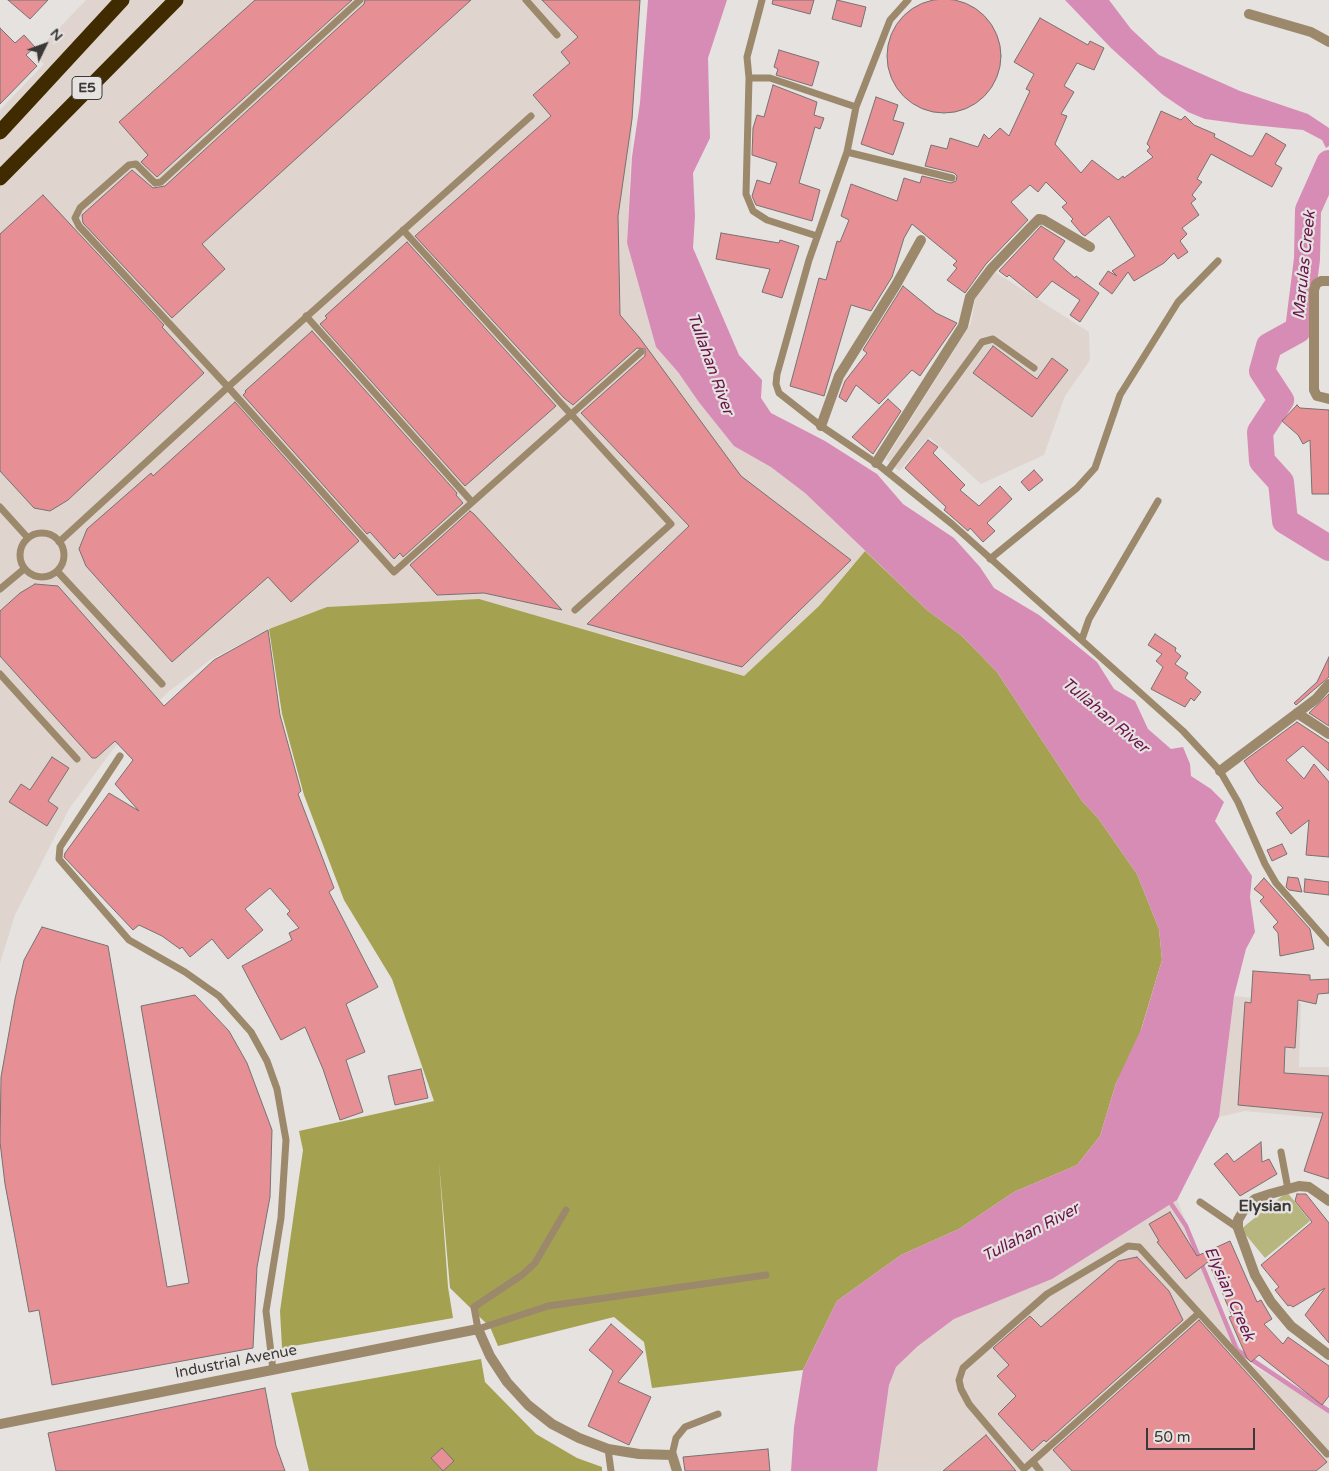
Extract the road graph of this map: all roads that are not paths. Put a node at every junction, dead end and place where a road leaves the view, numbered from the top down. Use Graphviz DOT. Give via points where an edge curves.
graph roads {
  1 [pos="122,0"];
  2 [pos="176,0"];
  3 [pos="360,0"];
  4 [pos="526,0"];
  5 [pos="762,0"];
  6 [pos="908,0"];
  7 [pos="1249,14"];
  8 [pos="557,35"];
  9 [pos="1329,42"];
  10 [pos="749,78"];
  11 [pos="856,107"];
  12 [pos="531,116"];
  13 [pos="0,132"];
  14 [pos="848,152"];
  15 [pos="0,178"];
  16 [pos="952,178"];
  17 [pos="403,230"];
  18 [pos="817,236"];
  19 [pos="921,240"];
  20 [pos="1090,247"];
  21 [pos="1218,261"];
  22 [pos="1329,281"];
  23 [pos="306,316"];
  24 [pos="641,352"];
  25 [pos="1034,368"];
  26 [pos="228,387"];
  27 [pos="1329,399"];
  28 [pos="571,415"];
  29 [pos="821,426"];
  30 [pos="876,463"];
  31 [pos="887,472"];
  32 [pos="1158,501"];
  33 [pos="472,502"];
  34 [pos="0,507"];
  35 [pos="28,538"];
  36 [pos="59,542"];
  37 [pos="990,559"];
  38 [pos="24,570"];
  39 [pos="57,571"];
  40 [pos="0,589"];
  41 [pos="575,610"];
  42 [pos="1082,639"];
  43 [pos="0,674"];
  44 [pos="162,684"];
  45 [pos="1329,684"];
  46 [pos="1297,713"];
  47 [pos="1329,734"];
  48 [pos="120,756"];
  49 [pos="77,759"];
  50 [pos="1220,771"];
  51 [pos="1329,943"];
  52 [pos="1281,1152"];
  53 [pos="1288,1189"];
  54 [pos="1329,1201"];
  55 [pos="1200,1202"];
  56 [pos="566,1210"];
  57 [pos="1238,1228"];
  58 [pos="766,1275"];
  59 [pos="1199,1313"];
  60 [pos="478,1329"];
  61 [pos="1329,1355"];
  62 [pos="273,1370"];
  63 [pos="718,1414"];
  64 [pos="0,1424"];
  65 [pos="608,1449"];
  66 [pos="1327,1454"];
  67 [pos="672,1455"];
  68 [pos="1032,1462"];
  69 [pos="611,1471"];
  70 [pos="677,1471"];
  71 [pos="1040,1471"];
  1 -- 13 [label="highway, E5"];
  2 -- 15 [label="highway, E5"];
  3 -- 26 [label="lane" via="159,184 132,163 80,208 75,218"];
  4 -- 8 [label="lane"];
  5 -- 10 [label="lane" via="747,57"];
  6 -- 11 [label="lane" via="890,20"];
  7 -- 9 [label="street" via="1311,32"];
  10 -- 11 [label="lane" via="770,78"];
  10 -- 18 [label="lane" via="746,194 753,211 767,220"];
  11 -- 14 [label="lane"];
  12 -- 17 [label="lane"];
  14 -- 16 [label="lane"];
  14 -- 18 [label="lane"];
  17 -- 23 [label="lane"];
  17 -- 28 [label="lane"];
  18 -- 29 [label="lane" via="776,384 779,393"];
  19 -- 29 [label="street" via="839,376"];
  20 -- 30 [label="street" via="1044,220 1031,227 991,269 970,297 963,326"];
  21 -- 37 [label="lane" via="1178,302 1120,395 1095,468 1077,488"];
  22 -- 27 [label="street" via="1316,284 1314,290 1314,390 1317,396"];
  23 -- 26 [label="lane"];
  23 -- 33 [label="lane"];
  24 -- 28 [label="lane"];
  25 -- 31 [label="lane" via="993,339 982,342"];
  26 -- 33 [label="lane" via="394,572"];
  26 -- 36 [label="lane"];
  28 -- 33 [label="lane"];
  28 -- 41 [label="lane" via="672,524"];
  29 -- 30 [label="lane"];
  30 -- 31 [label="lane"];
  31 -- 37 [label="lane"];
  32 -- 42 [label="lane" via="1090,618"];
  34 -- 35 [label="lane"];
  35 -- 36 [label="lane" via="43,533"];
  35 -- 38 [label="lane" via="20,550"];
  36 -- 39 [label="lane" via="63,559"];
  37 -- 42 [label="lane"];
  38 -- 39 [label="lane" via="44,578"];
  38 -- 40 [label="lane"];
  39 -- 44 [label="lane"];
  42 -- 50 [label="lane" via="1183,731"];
  43 -- 49 [label="lane"];
  45 -- 46 [label="street"];
  46 -- 47 [label="street"];
  46 -- 50 [label="street"];
  48 -- 62 [label="lane" via="60,846 59,859 129,940 219,996 251,1032 267,1061 277,1089 286,1140 281,1218 266,1311"];
  50 -- 51 [label="lane" via="1276,883"];
  52 -- 53 [label="lane"];
  53 -- 54 [label="street" via="1310,1187"];
  53 -- 57 [label="street" via="1255,1199 1245,1208 1238,1220"];
  55 -- 57 [label="lane"];
  56 -- 60 [label="lane" via="535,1263 522,1276 474,1307"];
  57 -- 61 [label="street" via="1255,1275 1271,1302 1290,1326"];
  58 -- 60 [label="lane" via="548,1306"];
  59 -- 66 [label="lane"];
  59 -- 68 [label="lane"];
  59 -- 68 [label="lane" via="1139,1246 1128,1246 1048,1294 963,1368 960,1390 969,1404 1024,1469"];
  60 -- 62 [label="street, Industrial Avenue"];
  60 -- 65 [label="street" via="507,1382 528,1404 552,1424"];
  62 -- 64 [label="street, Industrial Avenue"];
  63 -- 67 [label="lane" via="685,1427 676,1438"];
  65 -- 67 [label="street"];
  65 -- 69 [label="lane"];
  67 -- 70 [label="street"];
  68 -- 71 [label="lane"];
}
